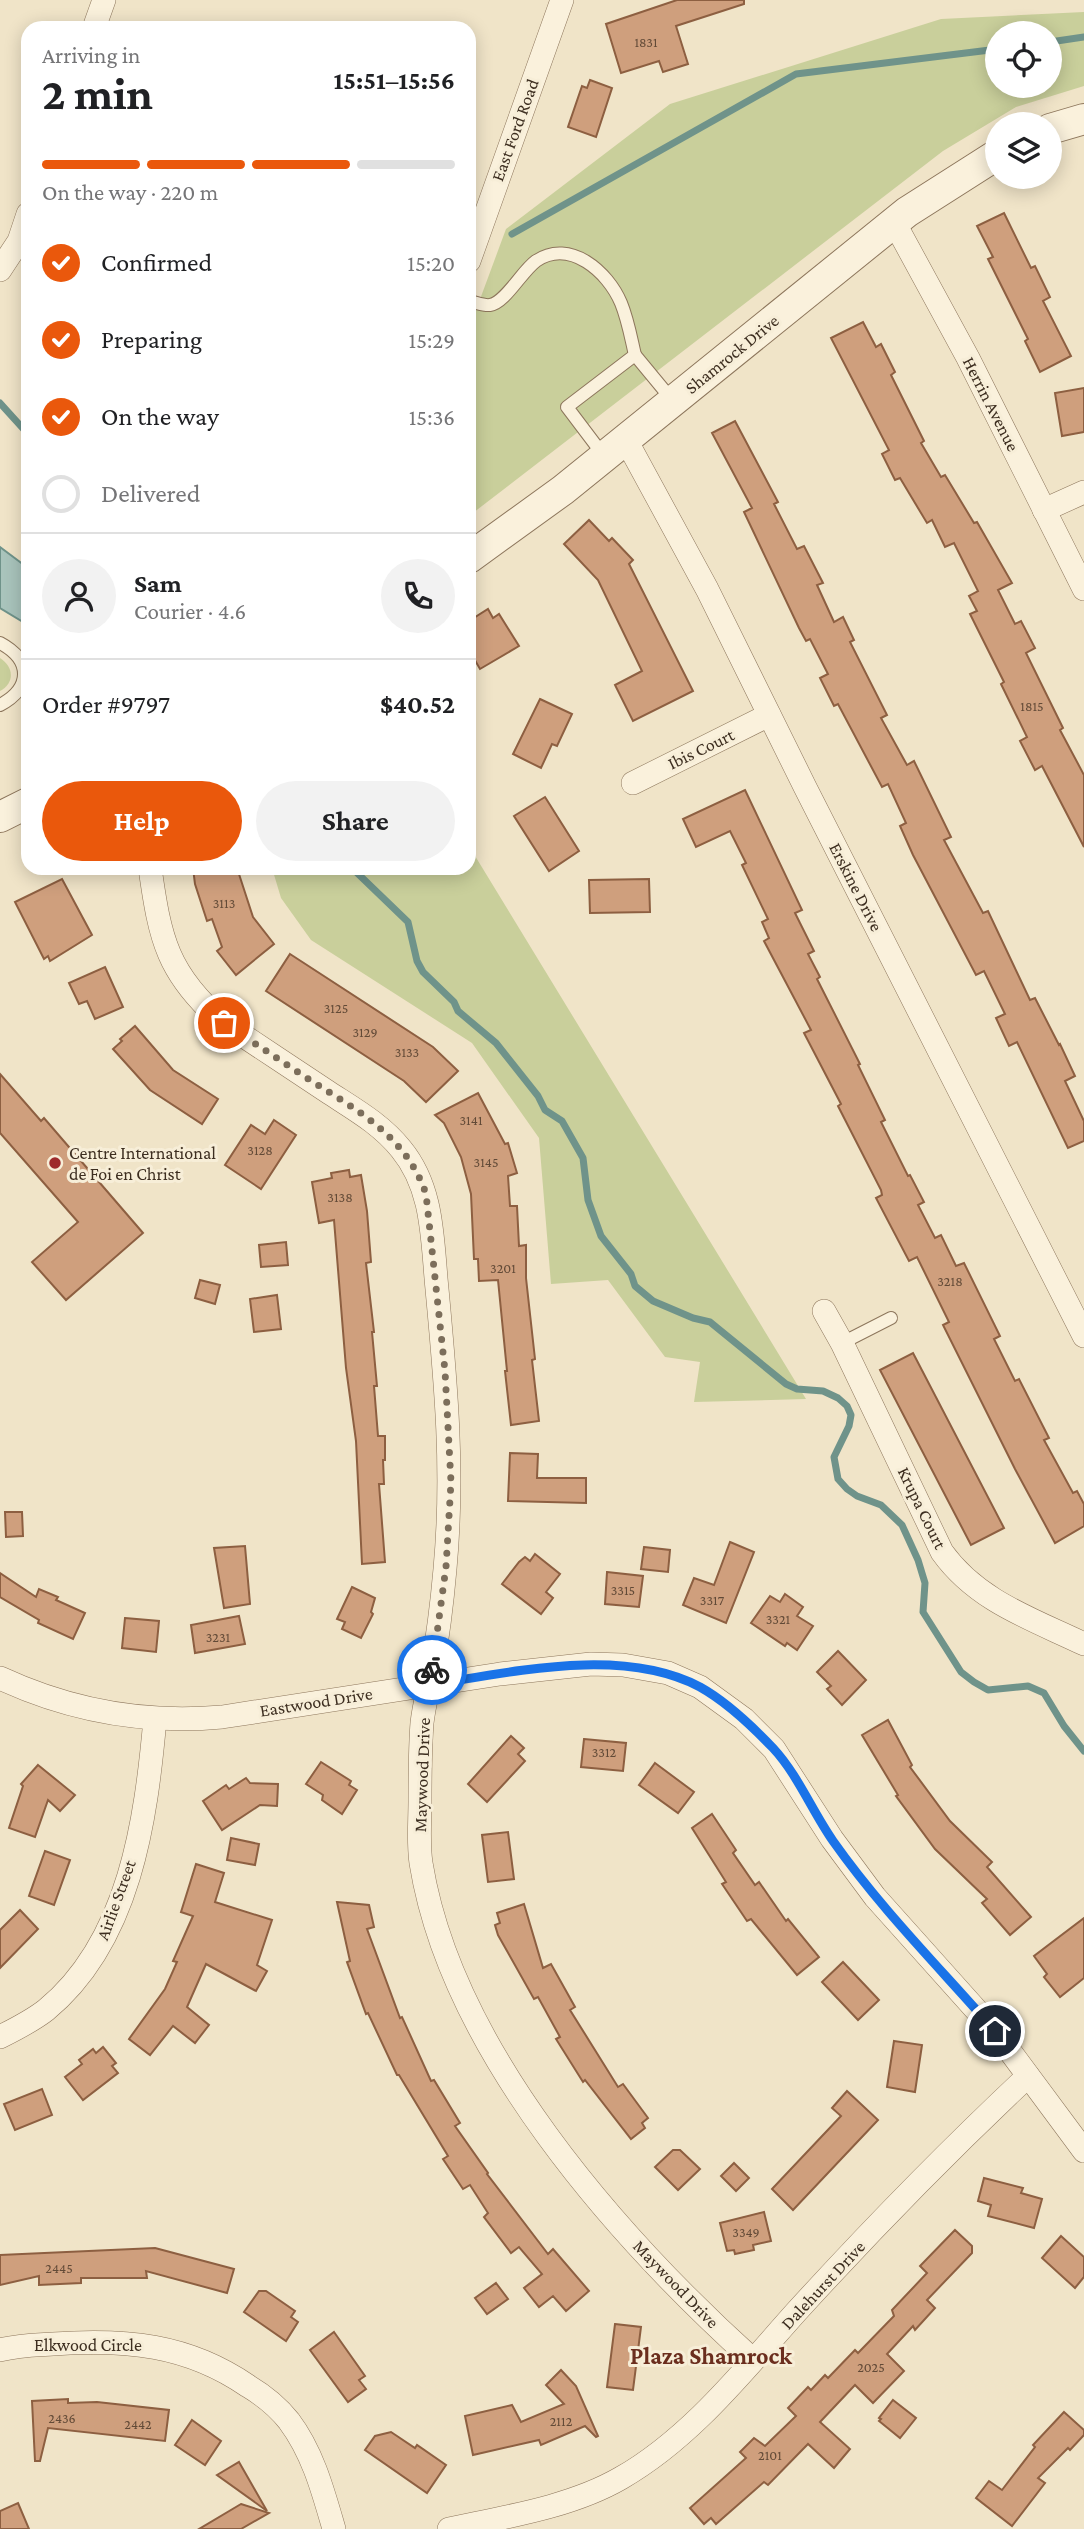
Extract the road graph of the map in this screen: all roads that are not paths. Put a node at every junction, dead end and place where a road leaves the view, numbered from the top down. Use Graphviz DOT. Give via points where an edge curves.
graph roads {
  1 [pos="104,0"];
  2 [pos="562,0"];
  3 [pos="96,21"];
  4 [pos="1084,118"];
  5 [pos="1062,125"];
  6 [pos="985,162"];
  7 [pos="894,222"];
  8 [pos="21,235"];
  9 [pos="476,241"];
  10 [pos="0,270"];
  11 [pos="476,302"];
  12 [pos="635,355"];
  13 [pos="673,401"];
  14 [pos="615,448"];
  15 [pos="1084,492"];
  16 [pos="1044,510"];
  17 [pos="476,553"];
  18 [pos="1084,589"];
  19 [pos="0,643"];
  20 [pos="21,660"];
  21 [pos="21,688"];
  22 [pos="0,705"];
  23 [pos="769,715"];
  24 [pos="633,783"];
  25 [pos="21,806"];
  26 [pos="0,817"];
  27 [pos="151,875"];
  28 [pos="824,1311"];
  29 [pos="891,1318"];
  30 [pos="1084,1336"];
  31 [pos="842,1343"];
  32 [pos="1084,1644"];
  33 [pos="0,1678"];
  34 [pos="429,1685"];
  35 [pos="155,1719"];
  36 [pos="0,2037"];
  37 [pos="1028,2076"];
  38 [pos="1084,2151"];
  39 [pos="0,2350"];
  40 [pos="753,2360"];
  41 [pos="334,2529"];
  42 [pos="449,2529"];
  1 -- 3 [label="street"];
  2 -- 9 [label="street, East Ford Road"];
  4 -- 5 [label="street"];
  6 -- 7 [label="street, Shamrock Drive"];
  7 -- 13 [label="street, Shamrock Drive"];
  7 -- 16 [label="street, Herrin Avenue"];
  8 -- 10 [label="street"];
  11 -- 12 [label="lane" via="490,305 502,299 536,261 554,254 575,255 606,279 620,300"];
  12 -- 13 [label="lane"];
  12 -- 14 [label="lane" via="568,407"];
  13 -- 14 [label="street, Shamrock Drive"];
  14 -- 17 [label="street, Shamrock Drive"];
  14 -- 23 [label="street, Erskine Drive" via="707,589"];
  15 -- 16 [label="street"];
  16 -- 18 [label="street, Herrin Avenue"];
  19 -- 20 [label="lane"];
  21 -- 22 [label="lane"];
  23 -- 24 [label="street, Ibis Court"];
  23 -- 30 [label="street, Erskine Drive"];
  25 -- 26 [label="street"];
  27 -- 34 [label="street, Maywood Drive" via="158,922 171,960 208,1009 375,1123 402,1150 426,1194 445,1371 451,1482 446,1567"];
  28 -- 31 [label="street, Krupa Court"];
  29 -- 31 [label="lane"];
  31 -- 32 [label="street, Krupa Court" via="942,1552 954,1568 999,1604"];
  33 -- 35 [label="street, Eastwood Drive" via="77,1707"];
  34 -- 35 [label="street, Eastwood Drive" via="222,1717"];
  34 -- 37 [label="street, Eastwood Drive" via="591,1664 623,1665 668,1674 715,1696 774,1749 875,1897 995,2031"];
  34 -- 40 [label="street, Maywood Drive" via="420,1763 421,1862 441,1938 468,2006 514,2089 565,2158 675,2286"];
  35 -- 36 [label="street, Airlie Street" via="144,1813 128,1874 96,1954 45,2011"];
  37 -- 38 [label="street, Eastwood Drive"];
  37 -- 40 [label="street, Dalehurst Drive" via="912,2190"];
  39 -- 41 [label="street, Elkwood Circle" via="80,2342 139,2343 197,2358 234,2376 272,2403 298,2434 318,2475"];
  40 -- 42 [label="street, Dalehurst Drive" via="660,2452 619,2480 528,2512"];
}
